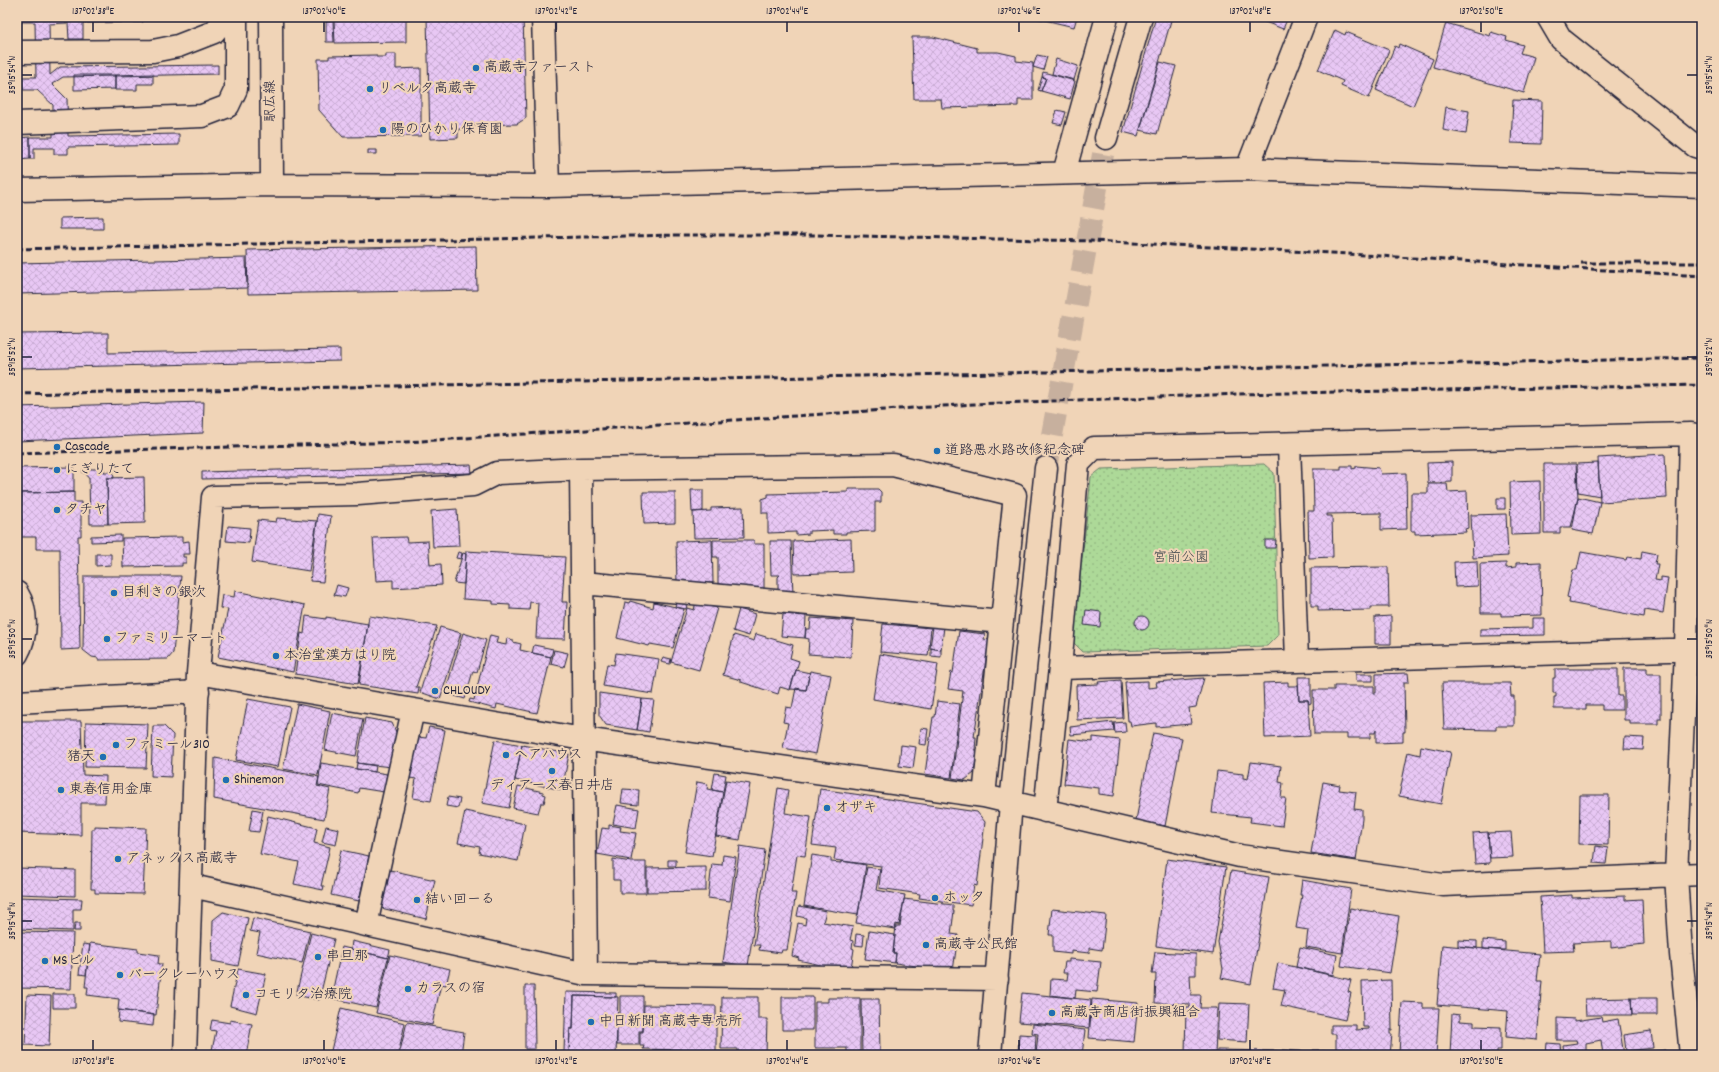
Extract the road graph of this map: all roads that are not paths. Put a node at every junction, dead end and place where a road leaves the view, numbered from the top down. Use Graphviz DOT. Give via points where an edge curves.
graph roads {
  1 [pos="227,17"];
  2 [pos="236,17"];
  3 [pos="270,17"];
  4 [pos="543,17"];
  5 [pos="1107,17"];
  6 [pos="1141,17"];
  7 [pos="1306,17"];
  8 [pos="1548,17"];
  9 [pos="17,52"];
  10 [pos="17,123"];
  11 [pos="1106,138"];
  12 [pos="1702,148"];
  13 [pos="1247,169"];
  14 [pos="1064,173"];
  15 [pos="1701,182"];
  16 [pos="272,185"];
  17 [pos="548,186"];
  18 [pos="17,190"];
  19 [pos="1697,435"];
  20 [pos="1289,445"];
  21 [pos="1046,468"];
  22 [pos="581,470"];
  23 [pos="583,583"];
  24 [pos="17,593"];
  25 [pos="1002,622"];
  26 [pos="1694,649"];
  27 [pos="17,654"];
  28 [pos="1297,660"];
  29 [pos="1060,668"];
  30 [pos="198,683"];
  31 [pos="17,702"];
  32 [pos="414,710"];
  33 [pos="583,739"];
  34 [pos="984,796"];
  35 [pos="1011,803"];
  36 [pos="1045,811"];
  37 [pos="1702,874"];
  38 [pos="1676,875"];
  39 [pos="192,886"];
  40 [pos="366,925"];
  41 [pos="586,974"];
  42 [pos="997,979"];
  43 [pos="185,1055"];
  44 [pos="990,1055"];
  45 [pos="1691,1055"];
  1 -- 9 [label="street" via="214,32 178,46 154,51"];
  2 -- 10 [label="street" via="236,90 228,106 202,116"];
  3 -- 16 [label="street, 駅広線"];
  4 -- 17 [label="street"];
  5 -- 14 [label="street"];
  6 -- 11 [label="street"];
  7 -- 13 [label="street"];
  8 -- 12 [label="street" via="1561,39 1695,146"];
  13 -- 14 [label="street"];
  13 -- 15 [label="street"];
  14 -- 17 [label="street"];
  16 -- 17 [label="street"];
  16 -- 18 [label="street"];
  19 -- 20 [label="street"];
  19 -- 26 [label="street"];
  20 -- 28 [label="street"];
  20 -- 29 [label="street" via="1094,448 1078,464"];
  21 -- 35 [label="street"];
  22 -- 23 [label="street"];
  22 -- 25 [label="street" via="894,465 1015,495"];
  22 -- 30 [label="street" via="497,473 474,485 358,494 214,497"];
  23 -- 25 [label="street"];
  23 -- 33 [label="street"];
  24 -- 27 [label="street" via="25,621 22,645"];
  25 -- 34 [label="street"];
  26 -- 28 [label="street"];
  26 -- 38 [label="street"];
  28 -- 29 [label="street"];
  29 -- 36 [label="street"];
  30 -- 31 [label="street"];
  30 -- 32 [label="street"];
  30 -- 39 [label="street"];
  32 -- 33 [label="street"];
  32 -- 40 [label="street"];
  33 -- 34 [label="street"];
  33 -- 41 [label="street"];
  34 -- 35 [label="street"];
  35 -- 36 [label="street"];
  35 -- 42 [label="street"];
  36 -- 38 [label="street" via="1240,856 1443,885"];
  37 -- 38 [label="street"];
  38 -- 45 [label="street"];
  39 -- 40 [label="street"];
  39 -- 43 [label="street"];
  40 -- 41 [label="street"];
  41 -- 42 [label="street"];
  42 -- 44 [label="street"];
}
